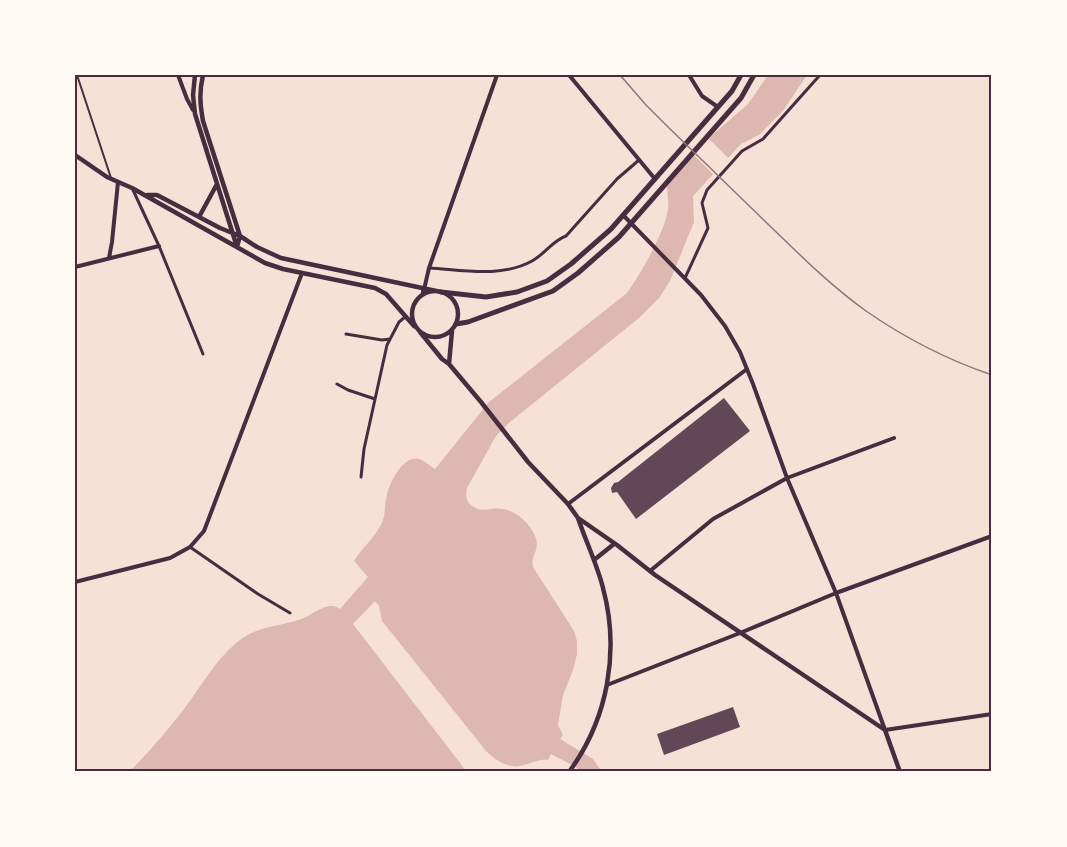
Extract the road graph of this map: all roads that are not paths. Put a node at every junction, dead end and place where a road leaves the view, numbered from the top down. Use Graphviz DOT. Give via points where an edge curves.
graph roads {
  1 [pos="77,75"];
  2 [pos="178,75"];
  3 [pos="195,75"];
  4 [pos="203,75"];
  5 [pos="497,75"];
  6 [pos="569,75"];
  7 [pos="689,75"];
  8 [pos="741,75"];
  9 [pos="754,75"];
  10 [pos="820,75"];
  11 [pos="718,107"];
  12 [pos="195,114"];
  13 [pos="75,155"];
  14 [pos="639,160"];
  15 [pos="111,179"];
  16 [pos="655,179"];
  17 [pos="118,182"];
  18 [pos="218,184"];
  19 [pos="132,188"];
  20 [pos="144,194"];
  21 [pos="623,215"];
  22 [pos="199,217"];
  23 [pos="631,223"];
  24 [pos="232,233"];
  25 [pos="240,237"];
  26 [pos="159,246"];
  27 [pos="237,247"];
  28 [pos="109,258"];
  29 [pos="75,267"];
  30 [pos="429,268"];
  31 [pos="302,273"];
  32 [pos="685,278"];
  33 [pos="423,290"];
  34 [pos="441,292"];
  35 [pos="406,316"];
  36 [pos="414,326"];
  37 [pos="454,327"];
  38 [pos="420,332"];
  39 [pos="346,334"];
  40 [pos="390,339"];
  41 [pos="203,354"];
  42 [pos="449,364"];
  43 [pos="747,369"];
  44 [pos="337,384"];
  45 [pos="375,399"];
  46 [pos="894,438"];
  47 [pos="361,477"];
  48 [pos="787,478"];
  49 [pos="568,504"];
  50 [pos="578,519"];
  51 [pos="992,536"];
  52 [pos="614,544"];
  53 [pos="190,547"];
  54 [pos="594,560"];
  55 [pos="650,571"];
  56 [pos="75,582"];
  57 [pos="836,593"];
  58 [pos="290,613"];
  59 [pos="740,633"];
  60 [pos="608,685"];
  61 [pos="992,714"];
  62 [pos="885,730"];
  63 [pos="570,771"];
  64 [pos="900,772"];
  1 -- 15 [label="street"];
  2 -- 12 [label="street"];
  3 -- 12 [label="main road"];
  4 -- 25 [label="main road" via="203,121"];
  5 -- 30 [label="street"];
  6 -- 14 [label="street"];
  7 -- 11 [label="street" via="702,96"];
  8 -- 11 [label="main road"];
  9 -- 23 [label="main road" via="741,98"];
  10 -- 32 [label="street" via="763,139 742,152 707,190 702,203 708,228"];
  11 -- 16 [label="main road"];
  12 -- 18 [label="main road"];
  13 -- 15 [label="main road"];
  14 -- 16 [label="street"];
  14 -- 30 [label="street" via="566,236 534,260 497,272"];
  15 -- 17 [label="main road"];
  16 -- 21 [label="main road"];
  17 -- 19 [label="main road"];
  17 -- 28 [label="street"];
  18 -- 22 [label="main road"];
  18 -- 24 [label="main road"];
  19 -- 20 [label="main road"];
  19 -- 26 [label="street"];
  20 -- 22 [label="main road" via="157,195"];
  20 -- 27 [label="main road"];
  21 -- 23 [label="street"];
  21 -- 34 [label="main road" via="548,281 486,297"];
  22 -- 24 [label="main road"];
  23 -- 32 [label="street"];
  23 -- 37 [label="main road" via="553,291"];
  24 -- 25 [label="main road"];
  24 -- 27 [label="main road"];
  25 -- 27 [label="main road"];
  25 -- 33 [label="main road" via="281,258"];
  26 -- 28 [label="street"];
  26 -- 41 [label="street"];
  27 -- 31 [label="main road" via="265,263"];
  28 -- 29 [label="street"];
  30 -- 33 [label="street"];
  31 -- 35 [label="main road" via="375,288"];
  31 -- 53 [label="street" via="204,531"];
  32 -- 43 [label="street" via="724,326"];
  33 -- 34 [label="main road"];
  33 -- 36 [label="main road" via="412,308"];
  34 -- 37 [label="main road" via="457,306"];
  35 -- 36 [label="main road"];
  35 -- 40 [label="street"];
  36 -- 38 [label="main road"];
  37 -- 38 [label="main road" via="435,338"];
  37 -- 42 [label="main road"];
  38 -- 42 [label="main road"];
  39 -- 40 [label="street"];
  40 -- 45 [label="street"];
  42 -- 49 [label="main road" via="528,462"];
  43 -- 48 [label="street"];
  43 -- 49 [label="street"];
  44 -- 45 [label="street"];
  45 -- 47 [label="street"];
  46 -- 48 [label="street"];
  48 -- 55 [label="street" via="713,519"];
  48 -- 57 [label="street"];
  49 -- 50 [label="main road"];
  50 -- 52 [label="main road"];
  50 -- 54 [label="main road"];
  51 -- 57 [label="street"];
  52 -- 54 [label="main road"];
  52 -- 55 [label="main road"];
  53 -- 56 [label="street" via="170,558"];
  53 -- 58 [label="street"];
  54 -- 60 [label="main road" via="609,614"];
  55 -- 59 [label="main road"];
  57 -- 59 [label="street"];
  57 -- 62 [label="street"];
  59 -- 60 [label="street"];
  59 -- 62 [label="main road"];
  60 -- 63 [label="main road" via="585,747"];
  61 -- 62 [label="street"];
  62 -- 64 [label="main road"];
}
